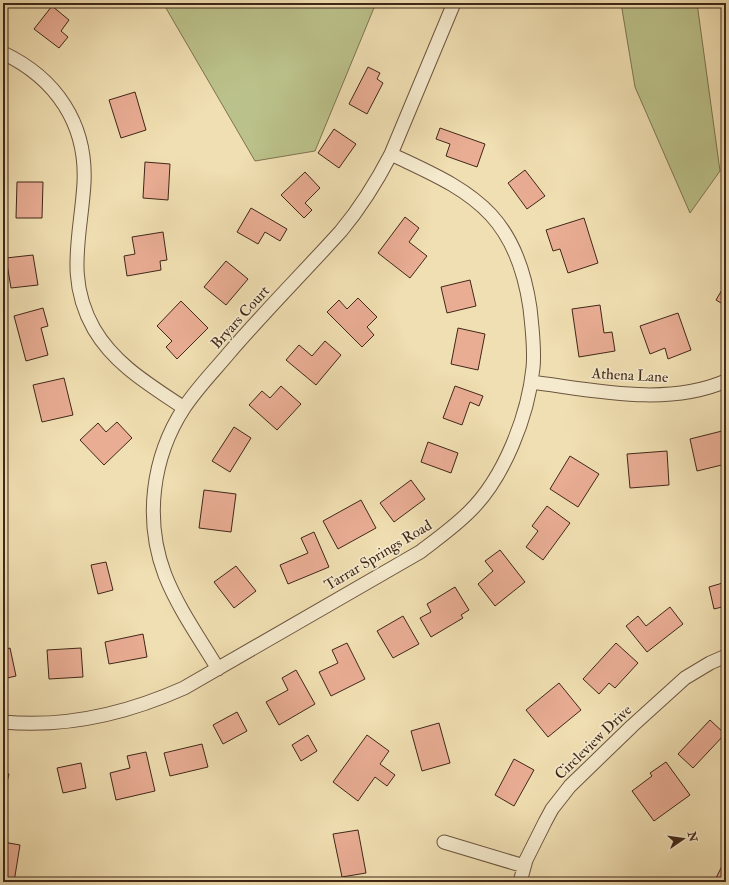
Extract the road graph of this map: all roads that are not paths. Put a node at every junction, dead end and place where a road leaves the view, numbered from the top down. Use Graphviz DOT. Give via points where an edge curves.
graph roads {
  1 [pos="454,3"];
  2 [pos="3,53"];
  3 [pos="391,154"];
  4 [pos="726,381"];
  5 [pos="531,382"];
  6 [pos="184,408"];
  7 [pos="726,656"];
  8 [pos="218,669"];
  9 [pos="3,722"];
  10 [pos="444,842"];
  11 [pos="524,866"];
  12 [pos="520,882"];
  1 -- 3 [label="street, Bryars Court"];
  2 -- 6 [label="street" via="41,76 60,99 75,125 83,154 84,169 76,270 82,300 93,328 111,352 132,373"];
  3 -- 5 [label="street, Tarrar Springs Road" via="468,194 492,216 510,242 518,257 527,288 533,334"];
  3 -- 6 [label="street, Bryars Court" via="361,205 341,230 246,333"];
  4 -- 5 [label="street, Athena Lane" via="687,392 659,395"];
  5 -- 8 [label="street, Tarrar Springs Road" via="524,414 513,445 498,473 470,511 420,552"];
  6 -- 8 [label="street, Bryars Court" via="166,443 157,472 153,517 165,575"];
  7 -- 11 [label="street, Circleview Drive" via="685,678 570,786 545,822"];
  8 -- 9 [label="street, Tarrar Springs Road" via="184,688 128,710 68,722"];
  10 -- 11 [label="street"];
  11 -- 12 [label="street, Circleview Drive"];
}
